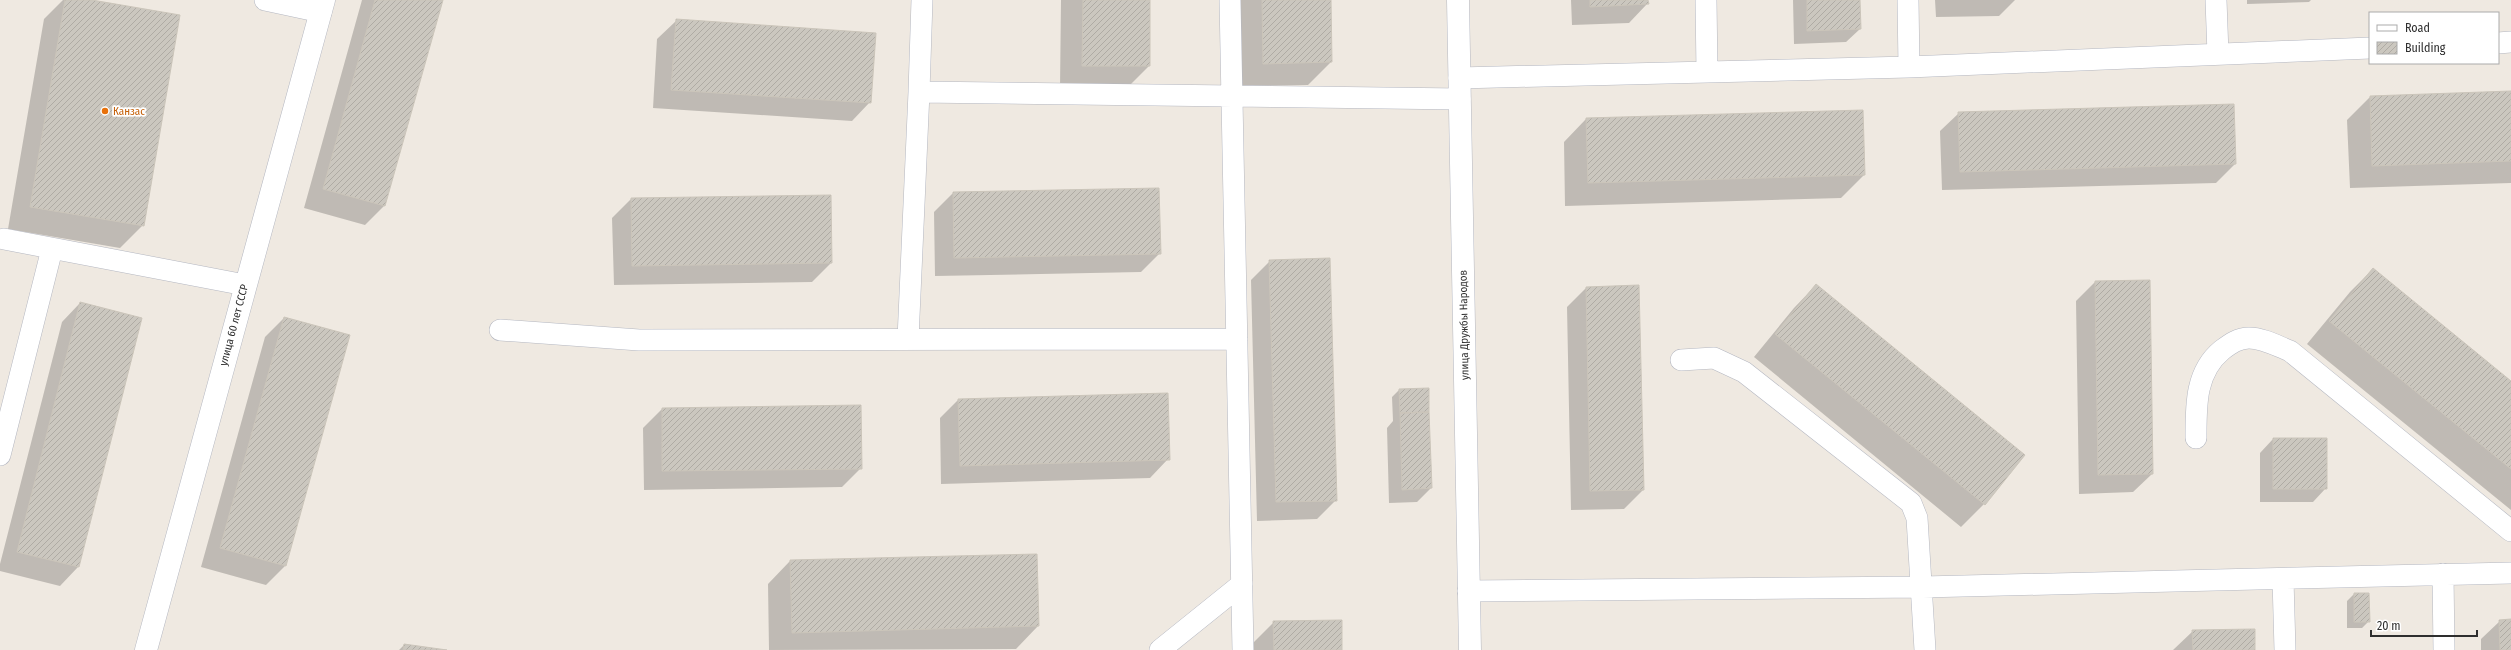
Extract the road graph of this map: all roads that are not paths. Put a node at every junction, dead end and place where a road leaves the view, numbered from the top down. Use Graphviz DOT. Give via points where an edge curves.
graph roads {
  1 [pos="265,0"];
  2 [pos="922,0"];
  3 [pos="1230,0"];
  4 [pos="1458,0"];
  5 [pos="1706,0"];
  6 [pos="1908,0"];
  7 [pos="2216,0"];
  8 [pos="322,6"];
  9 [pos="2511,42"];
  10 [pos="2499,43"];
  11 [pos="2369,48"];
  12 [pos="2218,54"];
  13 [pos="1909,66"];
  14 [pos="1707,72"];
  15 [pos="1460,88"];
  16 [pos="919,92"];
  17 [pos="1232,97"];
  18 [pos="4,239"];
  19 [pos="52,249"];
  20 [pos="246,284"];
  21 [pos="500,330"];
  22 [pos="908,339"];
  23 [pos="1236,339"];
  24 [pos="1681,360"];
  25 [pos="2196,438"];
  26 [pos="0,455"];
  27 [pos="2511,531"];
  28 [pos="2511,573"];
  29 [pos="2443,574"];
  30 [pos="2283,579"];
  31 [pos="1242,584"];
  32 [pos="1923,587"];
  33 [pos="1468,591"];
  34 [pos="146,650"];
  35 [pos="1160,650"];
  36 [pos="1243,650"];
  37 [pos="1470,650"];
  38 [pos="1925,650"];
  39 [pos="2285,650"];
  40 [pos="2444,650"];
  1 -- 8 [label="lane"];
  2 -- 16 [label="lane"];
  3 -- 17 [label="lane"];
  4 -- 15 [label="street, улица Дружбы Народов"];
  5 -- 14 [label="lane"];
  6 -- 13 [label="lane"];
  7 -- 12 [label="lane"];
  8 -- 20 [label="street, улица 60 лет СССР"];
  9 -- 10 [label="lane"];
  11 -- 12 [label="lane"];
  12 -- 13 [label="lane"];
  13 -- 14 [label="lane"];
  14 -- 15 [label="lane"];
  15 -- 17 [label="lane"];
  15 -- 33 [label="street, улица Дружбы Народов"];
  16 -- 17 [label="lane"];
  16 -- 22 [label="lane"];
  17 -- 23 [label="lane"];
  18 -- 19 [label="lane"];
  19 -- 20 [label="lane"];
  19 -- 26 [label="lane"];
  20 -- 34 [label="street, улица 60 лет СССР"];
  21 -- 22 [label="lane" via="639,340"];
  22 -- 23 [label="lane"];
  23 -- 31 [label="lane"];
  24 -- 32 [label="lane" via="1714,358 1744,372 1911,503 1917,518"];
  25 -- 27 [label="lane" via="2196,402 2203,372 2214,356 2232,342 2249,338 2264,340 2290,351"];
  28 -- 29 [label="lane"];
  29 -- 30 [label="lane"];
  29 -- 40 [label="lane"];
  30 -- 32 [label="lane"];
  30 -- 39 [label="lane"];
  31 -- 35 [label="lane"];
  31 -- 36 [label="lane"];
  32 -- 33 [label="lane"];
  32 -- 38 [label="lane"];
  33 -- 37 [label="street, улица Дружбы Народов"];
}
